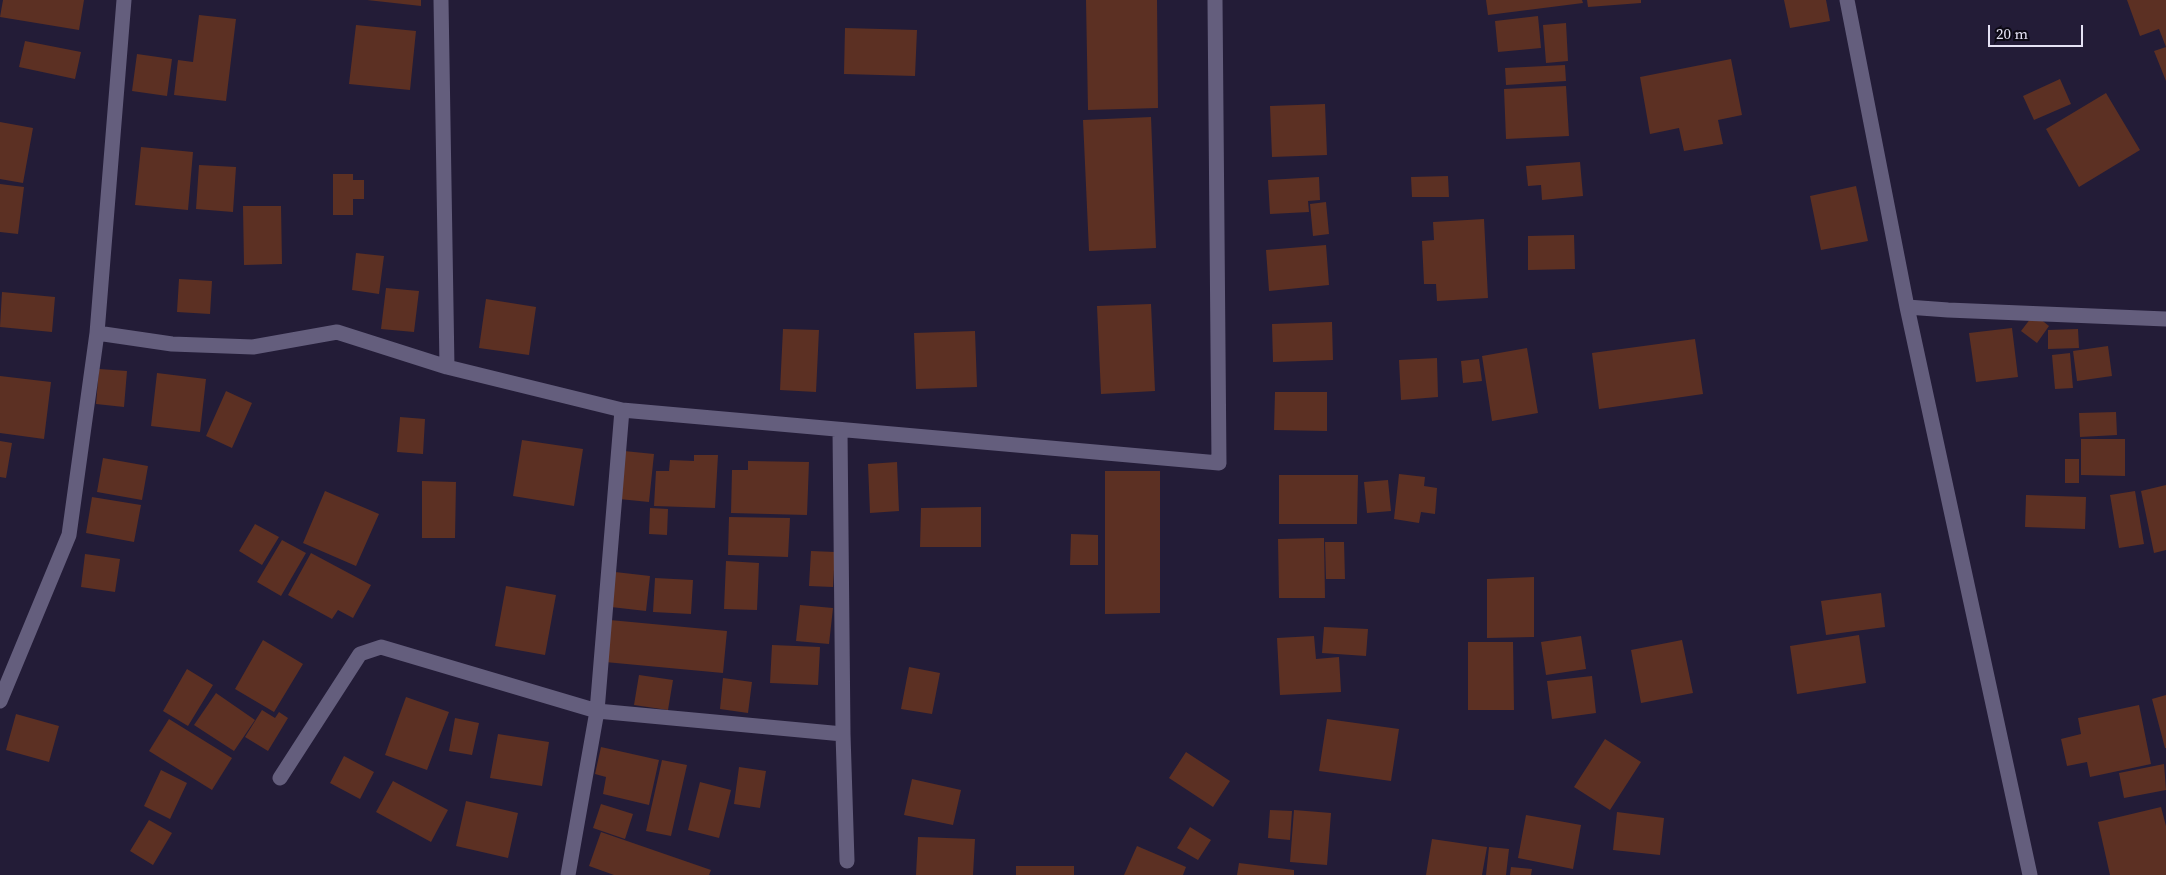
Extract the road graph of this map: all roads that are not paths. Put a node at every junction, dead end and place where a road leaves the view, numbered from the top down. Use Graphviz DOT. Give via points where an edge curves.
graph roads {
  1 [pos="124,0"];
  2 [pos="441,0"];
  3 [pos="1214,0"];
  4 [pos="1847,0"];
  5 [pos="1906,307"];
  6 [pos="2166,319"];
  7 [pos="97,333"];
  8 [pos="447,367"];
  9 [pos="622,410"];
  10 [pos="840,430"];
  11 [pos="0,701"];
  12 [pos="597,711"];
  13 [pos="843,734"];
  14 [pos="280,778"];
  15 [pos="847,861"];
  16 [pos="568,875"];
  17 [pos="2030,875"];
  1 -- 7 [label="street"];
  2 -- 8 [label="street"];
  3 -- 10 [label="street" via="1219,462"];
  4 -- 5 [label="street"];
  5 -- 6 [label="street"];
  5 -- 17 [label="street"];
  7 -- 8 [label="street" via="172,344 253,347 336,332"];
  7 -- 11 [label="street" via="69,535"];
  8 -- 9 [label="street"];
  9 -- 10 [label="street"];
  9 -- 12 [label="street"];
  10 -- 13 [label="street"];
  12 -- 13 [label="street"];
  12 -- 14 [label="street" via="381,647 360,654"];
  12 -- 16 [label="street"];
  13 -- 15 [label="street"];
}
